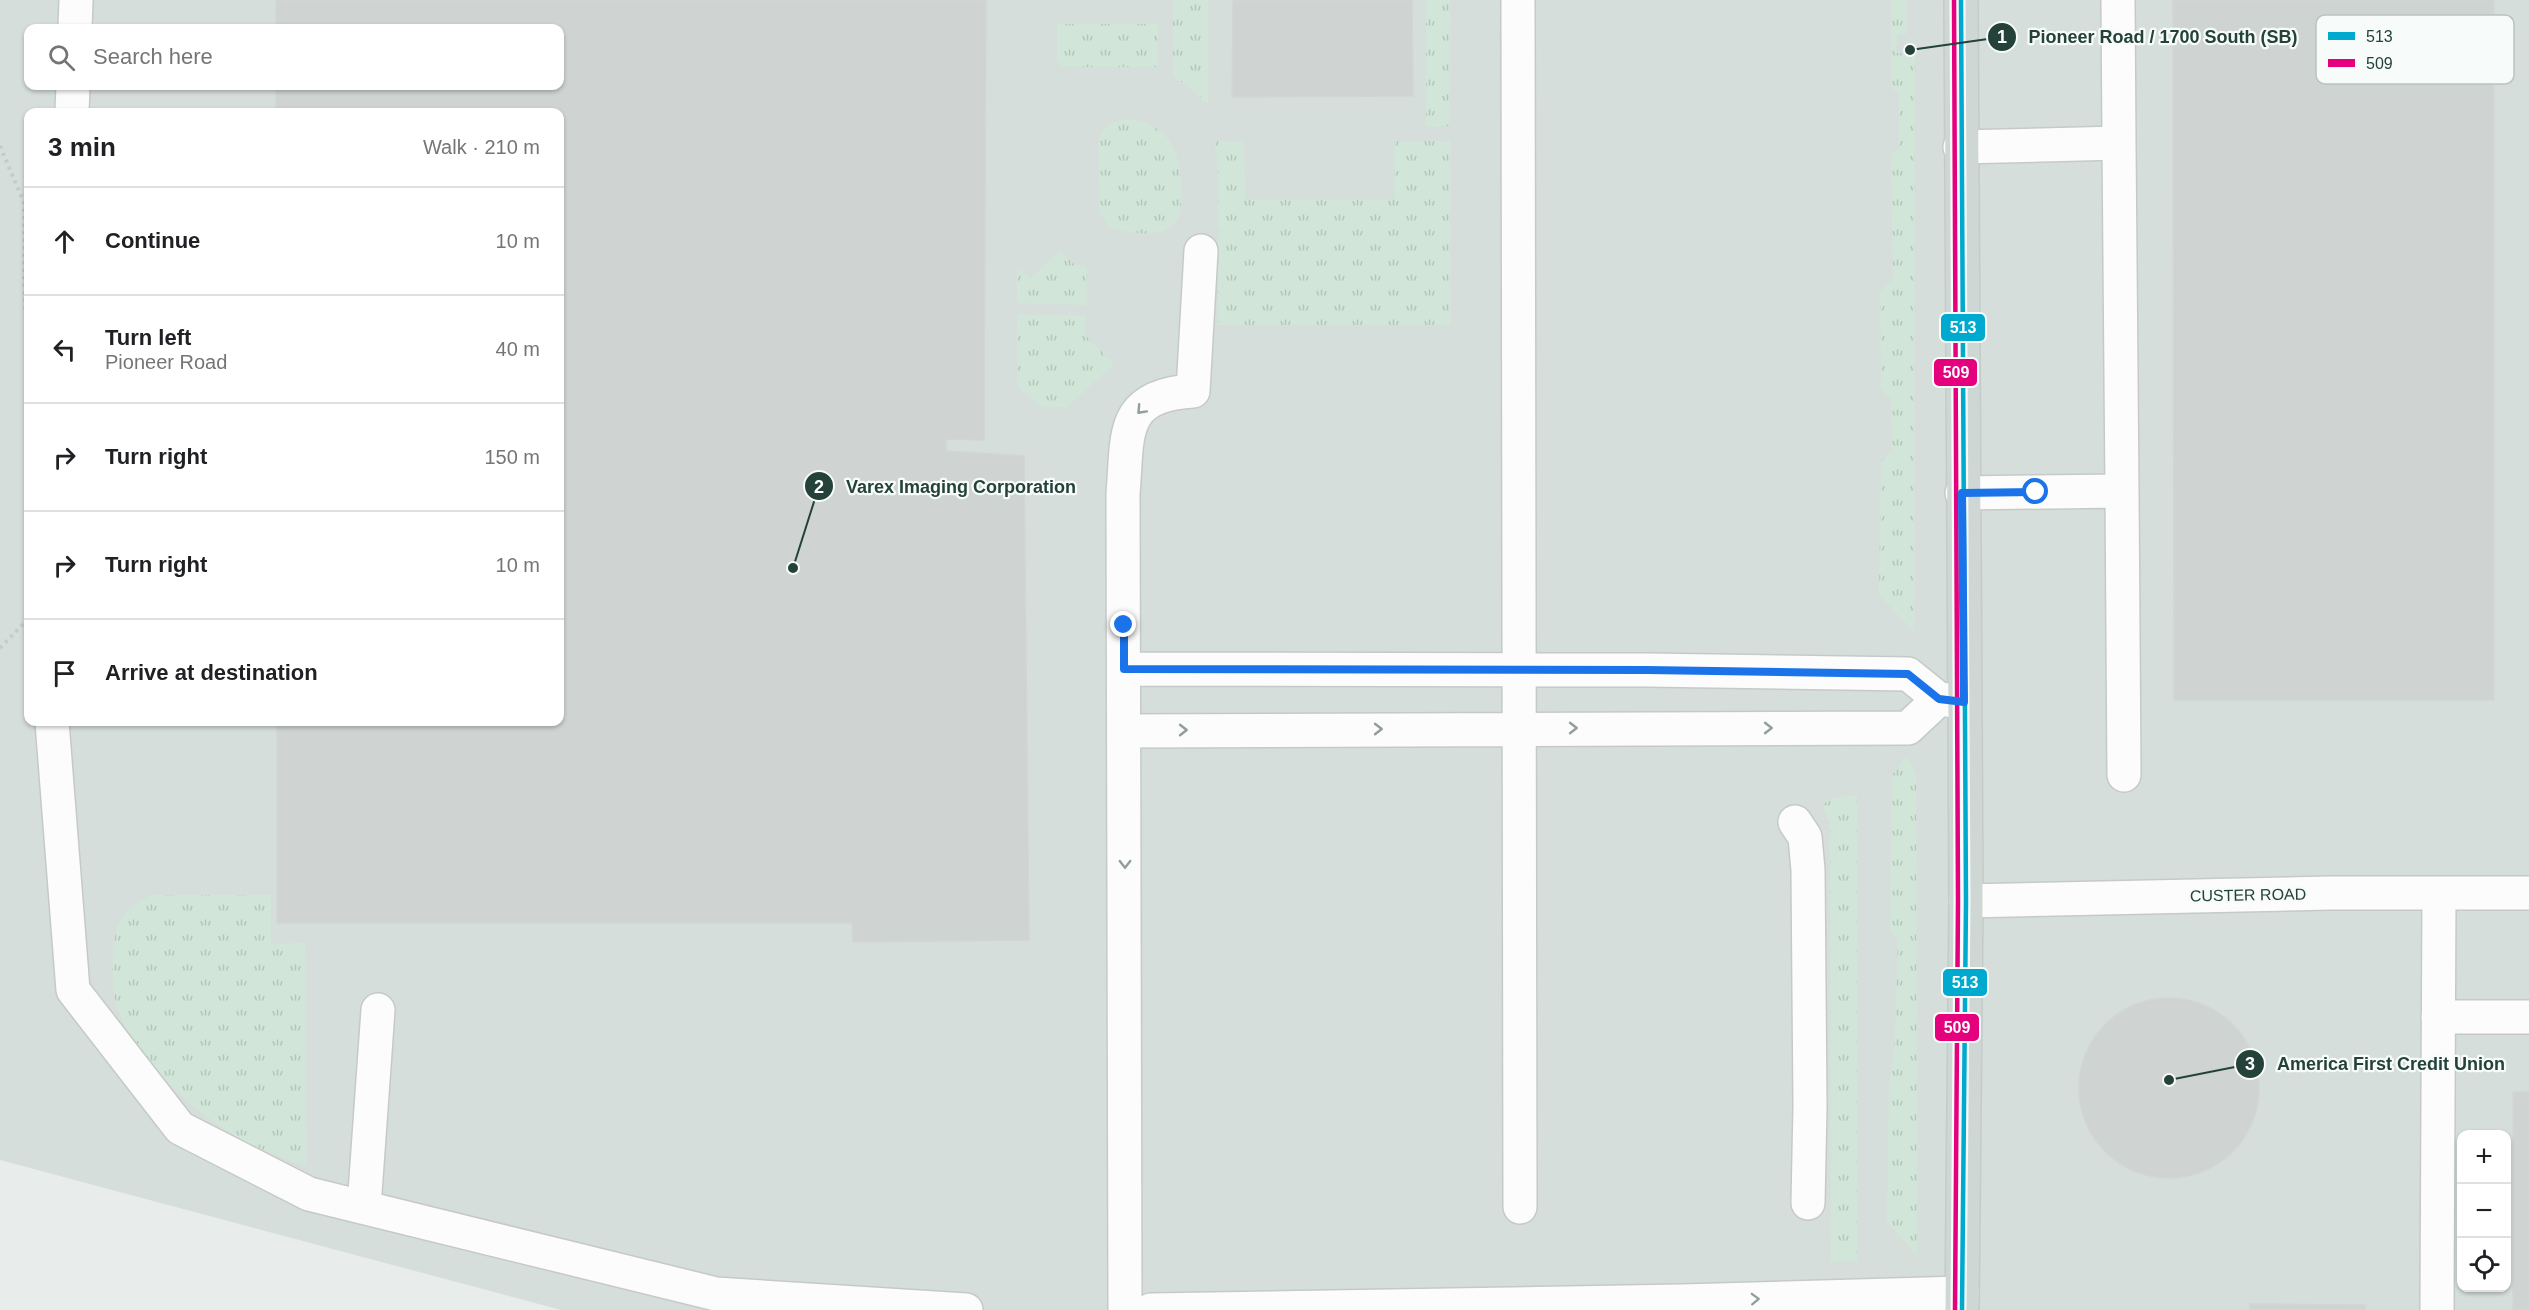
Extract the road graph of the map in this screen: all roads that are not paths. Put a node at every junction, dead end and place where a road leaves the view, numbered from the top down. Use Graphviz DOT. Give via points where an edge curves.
graph roads {
  1 [pos="76,0"];
  2 [pos="1518,0"];
  3 [pos="1960,0"];
  4 [pos="2118,0"];
  5 [pos="75,24"];
  6 [pos="73,90"];
  7 [pos="72,108"];
  8 [pos="2119,143"];
  9 [pos="1960,147"];
  10 [pos="1201,251"];
  11 [pos="2122,491"];
  12 [pos="1962,493"];
  13 [pos="1124,669"];
  14 [pos="1519,670"];
  15 [pos="1951,700"];
  16 [pos="52,726"];
  17 [pos="1519,728"];
  18 [pos="1124,731"];
  19 [pos="2124,775"];
  20 [pos="1795,822"];
  21 [pos="2439,893"];
  22 [pos="2529,893"];
  23 [pos="1966,901"];
  24 [pos="378,1010"];
  25 [pos="2439,1017"];
  26 [pos="2529,1017"];
  27 [pos="1808,1203"];
  28 [pos="364,1207"];
  29 [pos="1520,1207"];
  30 [pos="1962,1301"];
  31 [pos="966,1310"];
  32 [pos="1125,1310"];
  33 [pos="1151,1310"];
  34 [pos="2437,1310"];
  1 -- 5 [label="street"];
  2 -- 14 [label="street"];
  3 -- 9 [label="main road"];
  4 -- 8 [label="street"];
  6 -- 7 [label="street"];
  8 -- 9 [label="street"];
  8 -- 11 [label="street"];
  9 -- 12 [label="main road"];
  10 -- 13 [label="street, one-way" via="1193,391 1152,398 1136,413 1128,431 1123,494"];
  11 -- 12 [label="street"];
  11 -- 19 [label="street"];
  12 -- 15 [label="main road"];
  13 -- 14 [label="street"];
  13 -- 18 [label="street"];
  14 -- 15 [label="street" via="1908,674"];
  14 -- 17 [label="street"];
  17 -- 15 [label="street, one-way" via="1908,728"];
  15 -- 23 [label="main road"];
  16 -- 28 [label="street" via="73,990 180,1128 309,1194"];
  18 -- 17 [label="street, one-way"];
  17 -- 29 [label="street"];
  18 -- 32 [label="street, one-way"];
  20 -- 27 [label="street" via="1805,837 1808,870"];
  21 -- 22 [label="street, CUSTER ROAD"];
  21 -- 23 [label="street, CUSTER ROAD"];
  21 -- 25 [label="street"];
  23 -- 30 [label="main road"];
  24 -- 28 [label="street"];
  25 -- 26 [label="street"];
  25 -- 34 [label="street"];
  28 -- 31 [label="street" via="716,1294"];
  33 -- 30 [label="street, one-way" via="1682,1301"];
}
